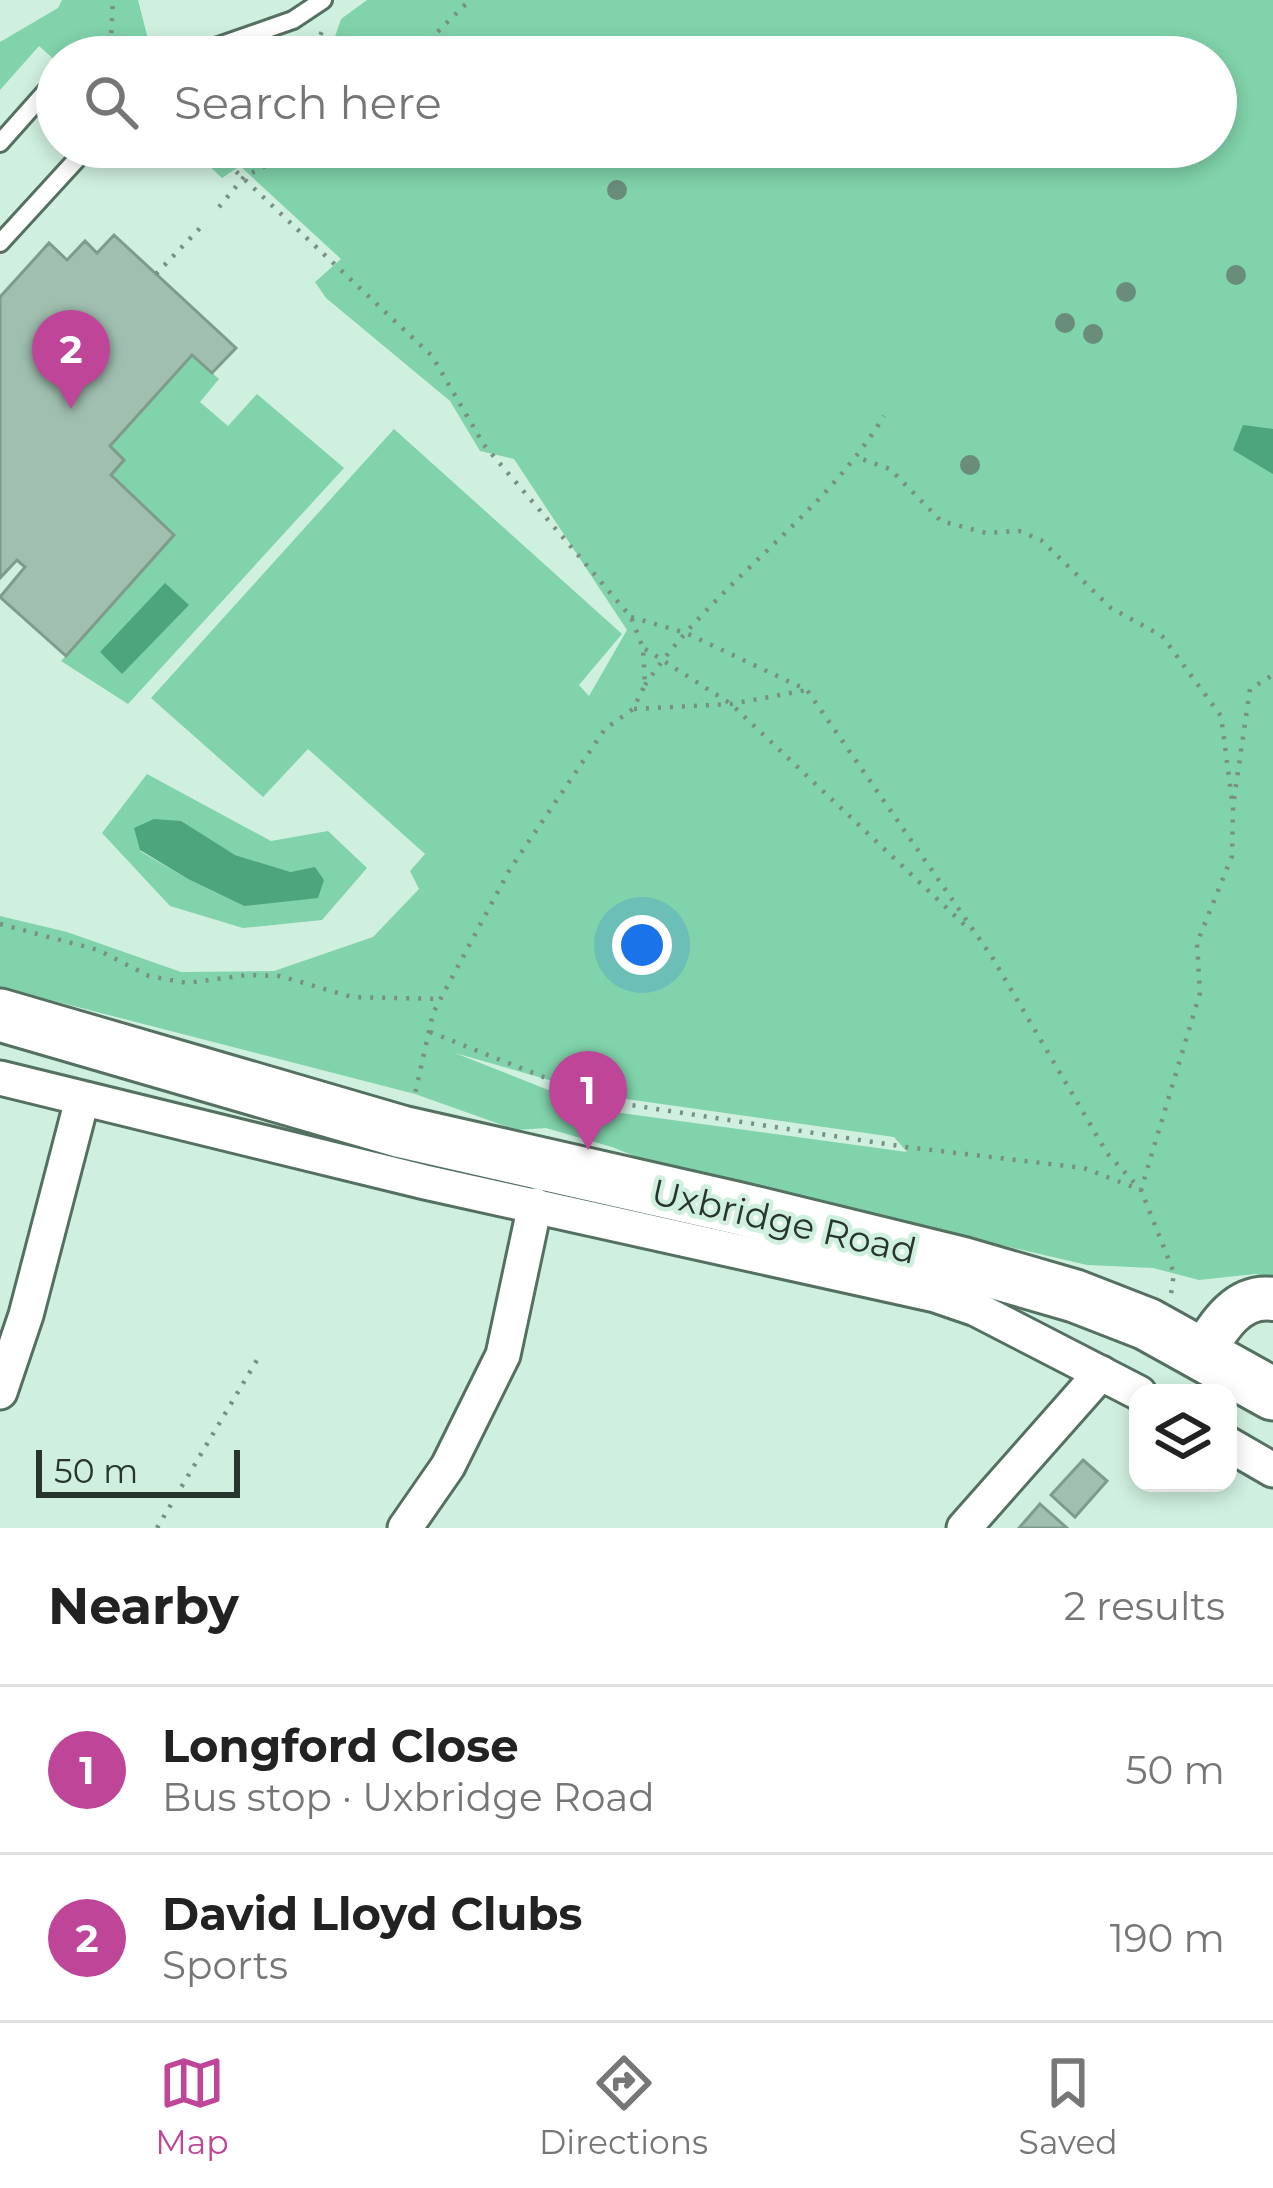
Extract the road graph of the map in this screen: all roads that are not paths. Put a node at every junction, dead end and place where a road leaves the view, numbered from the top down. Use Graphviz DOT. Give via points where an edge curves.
graph roads {
  1 [pos="323,0"];
  2 [pos="247,36"];
  3 [pos="36,103"];
  4 [pos="0,143"];
  5 [pos="69,168"];
  6 [pos="0,243"];
  7 [pos="0,1016"];
  8 [pos="0,1078"];
  9 [pos="82,1100"];
  10 [pos="535,1205"];
  11 [pos="1273,1299"];
  12 [pos="1203,1352"];
  13 [pos="1102,1373"];
  14 [pos="1129,1388"];
  15 [pos="0,1392"];
  16 [pos="1273,1394"];
  17 [pos="1237,1449"];
  18 [pos="1273,1470"];
  19 [pos="405,1528"];
  20 [pos="964,1528"];
  1 -- 2 [label="lane"];
  3 -- 4 [label="lane"];
  5 -- 6 [label="lane"];
  7 -- 12 [label="main road, Uxbridge Road" via="402,1132 983,1270 1093,1303"];
  8 -- 9 [label="street, Uxbridge Road"];
  9 -- 10 [label="street, Uxbridge Road"];
  9 -- 15 [label="street"];
  10 -- 13 [label="street, Uxbridge Road" via="954,1301"];
  10 -- 19 [label="street" via="503,1355 448,1466"];
  11 -- 12 [label="street" via="1247,1301"];
  12 -- 16 [label="main road, Uxbridge Road"];
  13 -- 14 [label="street, Uxbridge Road"];
  13 -- 20 [label="street"];
  17 -- 18 [label="street"];
}
